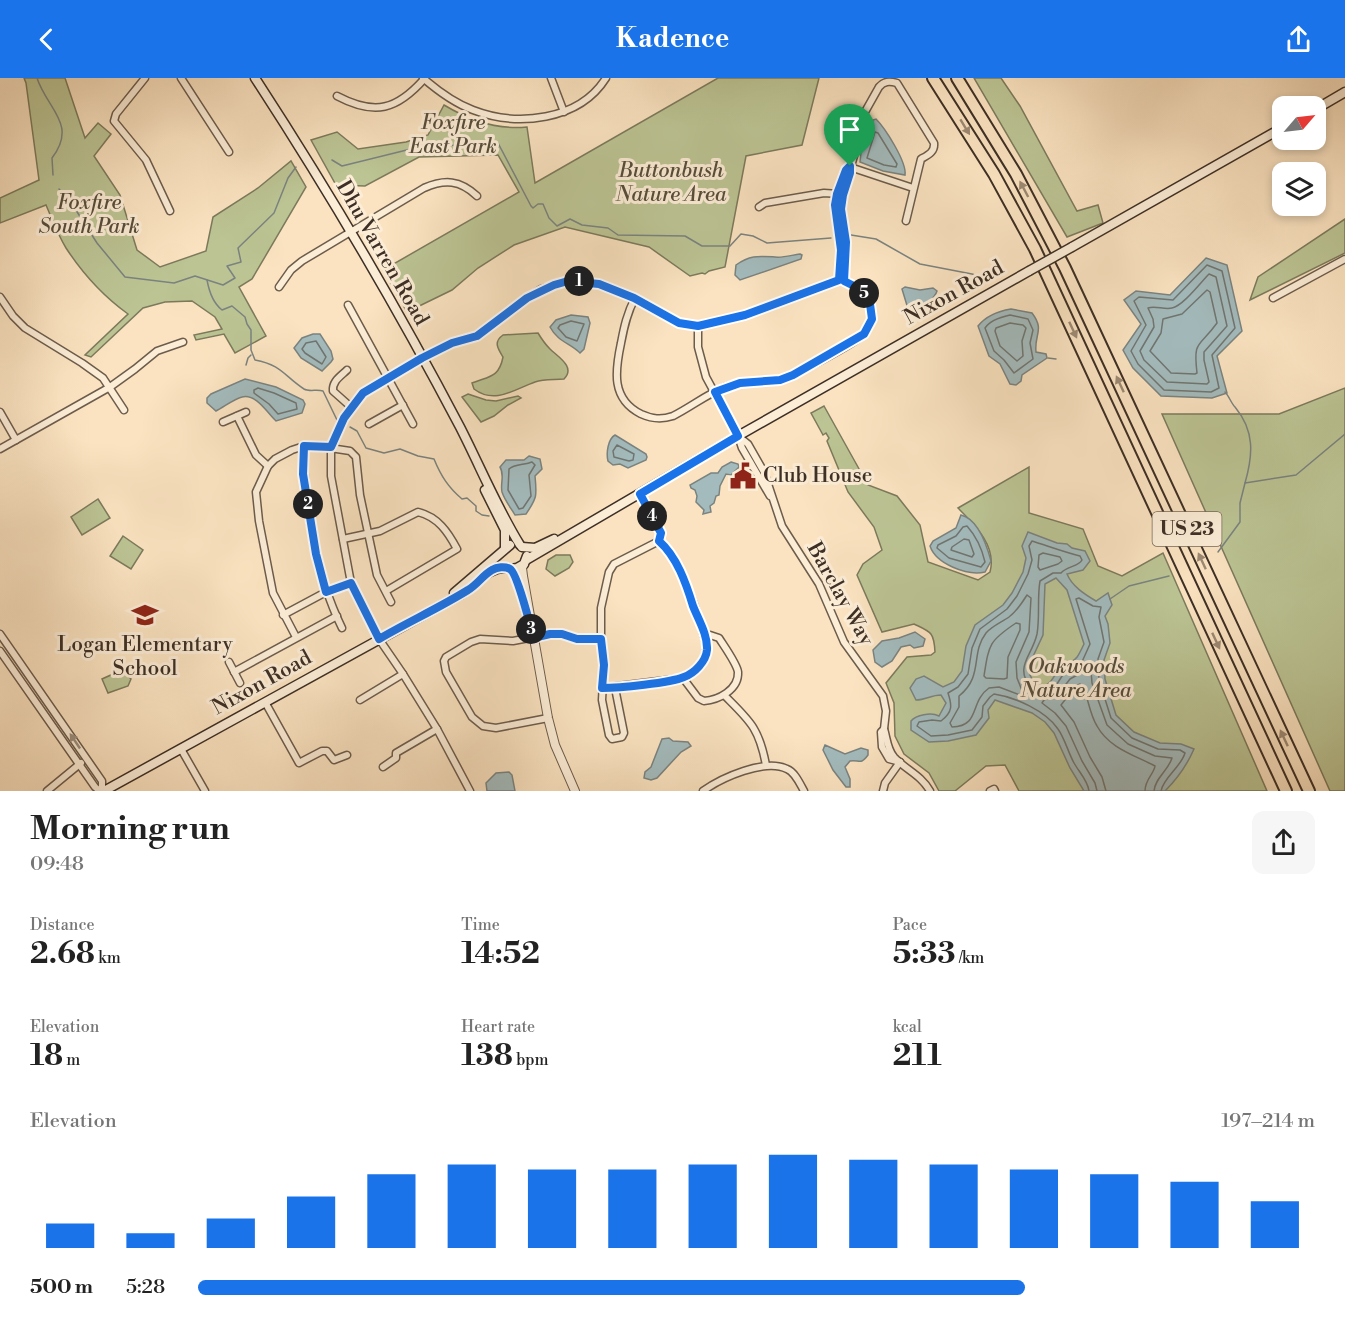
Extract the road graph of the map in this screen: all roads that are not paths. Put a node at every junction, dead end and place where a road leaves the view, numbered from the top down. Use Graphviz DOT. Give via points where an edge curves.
graph roads {
  1 [pos="145,78"];
  2 [pos="181,78"];
  3 [pos="255,78"];
  4 [pos="424,78"];
  5 [pos="551,78"];
  6 [pos="606,78"];
  7 [pos="933,78"];
  8 [pos="957,78"];
  9 [pos="1345,92"];
  10 [pos="337,96"];
  11 [pos="1326,103"];
  12 [pos="564,112"];
  13 [pos="1272,134"];
  14 [pos="230,152"];
  15 [pos="850,166"];
  16 [pos="913,188"];
  17 [pos="840,194"];
  18 [pos="477,196"];
  19 [pos="762,202"];
  20 [pos="170,211"];
  21 [pos="906,220"];
  22 [pos="350,232"];
  23 [pos="1345,259"];
  24 [pos="841,281"];
  25 [pos="279,287"];
  26 [pos="634,298"];
  27 [pos="1273,298"];
  28 [pos="1,299"];
  29 [pos="348,305"];
  30 [pos="698,326"];
  31 [pos="183,342"];
  32 [pos="422,358"];
  33 [pos="347,370"];
  34 [pos="388,378"];
  35 [pos="110,387"];
  36 [pos="715,392"];
  37 [pos="403,405"];
  38 [pos="351,407"];
  39 [pos="124,410"];
  40 [pos="0,412"];
  41 [pos="246,412"];
  42 [pos="237,416"];
  43 [pos="223,422"];
  44 [pos="369,424"];
  45 [pos="413,424"];
  46 [pos="738,436"];
  47 [pos="16,440"];
  48 [pos="304,446"];
  49 [pos="331,447"];
  50 [pos="0,449"];
  51 [pos="471,450"];
  52 [pos="268,466"];
  53 [pos="640,494"];
  54 [pos="582,528"];
  55 [pos="369,533"];
  56 [pos="343,539"];
  57 [pos="659,541"];
  58 [pos="521,546"];
  59 [pos="504,550"];
  60 [pos="525,562"];
  61 [pos="509,568"];
  62 [pos="351,583"];
  63 [pos="386,591"];
  64 [pos="326,592"];
  65 [pos="391,602"];
  66 [pos="437,606"];
  67 [pos="284,615"];
  68 [pos="337,616"];
  69 [pos="531,625"];
  70 [pos="342,628"];
  71 [pos="0,634"];
  72 [pos="704,636"];
  73 [pos="296,638"];
  74 [pos="533,638"];
  75 [pos="379,639"];
  76 [pos="601,639"];
  77 [pos="0,651"];
  78 [pos="229,662"];
  79 [pos="234,672"];
  80 [pos="403,674"];
  81 [pos="683,678"];
  82 [pos="240,683"];
  83 [pos="602,688"];
  84 [pos="615,688"];
  85 [pos="725,696"];
  86 [pos="360,700"];
  87 [pos="265,702"];
  88 [pos="548,718"];
  89 [pos="437,729"];
  90 [pos="181,749"];
  91 [pos="347,755"];
  92 [pos="87,758"];
  93 [pos="900,762"];
  94 [pos="80,764"];
  95 [pos="766,765"];
  96 [pos="383,767"];
  97 [pos="47,791"];
  98 [pos="102,791"];
  99 [pos="205,791"];
  100 [pos="470,791"];
  101 [pos="574,791"];
  102 [pos="703,791"];
  103 [pos="804,791"];
  104 [pos="883,791"];
  105 [pos="930,791"];
  106 [pos="990,791"];
  107 [pos="995,791"];
  108 [pos="1286,791"];
  109 [pos="1309,791"];
  1 -- 20 [label="street" via="114,119 146,160"];
  2 -- 14 [label="street"];
  3 -- 22 [label="main road, Dhu Varren Road"];
  4 -- 10 [label="street" via="407,97 386,106 363,106"];
  4 -- 12 [label="street" via="451,100 490,116 525,119"];
  5 -- 12 [label="street"];
  6 -- 12 [label="street" via="591,97"];
  7 -- 108 [label="highway, US 23, one-way" via="994,174 1035,249"];
  109 -- 8 [label="highway, US 23, one-way" via="1070,278 1016,174"];
  9 -- 11 [label="main road"];
  13 -- 46 [label="main road, Nixon Road, bridge"];
  15 -- 16 [label="street"];
  15 -- 16 [label="street" via="861,119 883,83 897,83 934,143 932,152 921,159"];
  15 -- 17 [label="street"];
  16 -- 21 [label="street"];
  17 -- 19 [label="street" via="824,192"];
  17 -- 24 [label="street"];
  18 -- 22 [label="street" via="459,183 432,185"];
  22 -- 25 [label="street" via="298,264"];
  22 -- 32 [label="main road, Dhu Varren Road"];
  23 -- 27 [label="street"];
  24 -- 30 [label="street" via="745,315"];
  24 -- 36 [label="street" via="862,290 870,304 872,319 864,334 793,375 780,380 740,383"];
  26 -- 30 [label="street" via="679,323"];
  26 -- 32 [label="street" via="619,291 568,281 527,298 477,336"];
  26 -- 36 [label="street" via="626,317 616,368 617,388 627,404 648,417 663,418"];
  28 -- 35 [label="street" via="25,328 96,371"];
  29 -- 34 [label="street"];
  30 -- 36 [label="street, Barclay Way" via="701,364"];
  31 -- 35 [label="street" via="157,351"];
  32 -- 34 [label="street"];
  32 -- 51 [label="main road, Dhu Varren Road"];
  33 -- 38 [label="street" via="335,381 333,391"];
  34 -- 37 [label="street"];
  34 -- 38 [label="street" via="363,393"];
  35 -- 39 [label="street"];
  35 -- 47 [label="street"];
  36 -- 46 [label="street, Barclay Way"];
  37 -- 44 [label="street"];
  37 -- 45 [label="street"];
  38 -- 49 [label="street"];
  40 -- 47 [label="street"];
  41 -- 42 [label="street"];
  42 -- 43 [label="street"];
  42 -- 52 [label="street" via="256,455"];
  46 -- 53 [label="main road, Nixon Road"];
  46 -- 93 [label="street, Barclay Way" via="777,507 786,534 819,584 844,642 880,691 886,706 884,729 889,749"];
  47 -- 50 [label="street"];
  48 -- 49 [label="street"];
  48 -- 52 [label="street" via="283,454"];
  48 -- 64 [label="street" via="303,474"];
  49 -- 55 [label="street" via="350,451 356,457"];
  49 -- 56 [label="street" via="331,476"];
  51 -- 58 [label="main road, Dhu Varren Road"];
  51 -- 59 [label="main road, Dhu Varren Road" via="505,530"];
  52 -- 67 [label="street" via="256,492 257,509 273,593"];
  53 -- 54 [label="main road, Nixon Road"];
  53 -- 57 [label="street" via="661,533"];
  54 -- 58 [label="main road, Nixon Road" via="535,548"];
  54 -- 60 [label="main road, Nixon Road"];
  55 -- 56 [label="street"];
  55 -- 63 [label="street" via="377,574"];
  55 -- 63 [label="street" via="418,512 443,527 457,549"];
  56 -- 62 [label="street"];
  57 -- 72 [label="street" via="678,567"];
  57 -- 76 [label="street" via="614,564 609,572 601,608"];
  58 -- 59 [label="main road" via="512,545"];
  58 -- 60 [label="main road" via="527,555"];
  59 -- 61 [label="main road" via="503,561"];
  59 -- 66 [label="main road, Nixon Road"];
  60 -- 61 [label="main road"];
  60 -- 69 [label="street" via="522,568"];
  61 -- 66 [label="main road, Nixon Road" via="492,570 471,588"];
  61 -- 69 [label="street"];
  62 -- 64 [label="street"];
  62 -- 75 [label="street"];
  63 -- 65 [label="street"];
  64 -- 67 [label="street"];
  64 -- 68 [label="street"];
  66 -- 75 [label="main road, Nixon Road"];
  67 -- 73 [label="street"];
  68 -- 70 [label="street"];
  68 -- 73 [label="street"];
  69 -- 74 [label="street"];
  92 -- 71 [label="street, one-way"];
  72 -- 81 [label="street" via="704,658"];
  72 -- 85 [label="street" via="719,638 736,667 736,680"];
  73 -- 79 [label="street"];
  74 -- 76 [label="street" via="562,634 577,639"];
  74 -- 88 [label="street"];
  74 -- 88 [label="street" via="471,642 449,653 444,667 472,717 483,726 496,729"];
  75 -- 80 [label="street"];
  75 -- 87 [label="main road, Nixon Road"];
  76 -- 83 [label="street"];
  77 -- 94 [label="street"];
  78 -- 79 [label="street"];
  79 -- 82 [label="street"];
  80 -- 86 [label="street"];
  80 -- 89 [label="street"];
  81 -- 84 [label="street"];
  81 -- 85 [label="street" via="704,701"];
  83 -- 84 [label="street"];
  83 -- 84 [label="street" via="612,739 624,733"];
  85 -- 95 [label="street" via="749,718"];
  87 -- 90 [label="main road, Nixon Road"];
  87 -- 91 [label="street" via="299,763 322,751 334,760"];
  88 -- 101 [label="street"];
  89 -- 96 [label="street" via="396,753 396,758"];
  89 -- 100 [label="street"];
  90 -- 98 [label="main road, Nixon Road"];
  90 -- 99 [label="street"];
  92 -- 94 [label="street"];
  92 -- 98 [label="street" via="102,781"];
  93 -- 104 [label="street"];
  93 -- 105 [label="street, Barclay Way" via="923,780"];
  94 -- 97 [label="street"];
  94 -- 98 [label="street"];
  95 -- 102 [label="street" via="716,782"];
  95 -- 103 [label="street" via="786,768"];
  106 -- 107 [label="street"];
}
